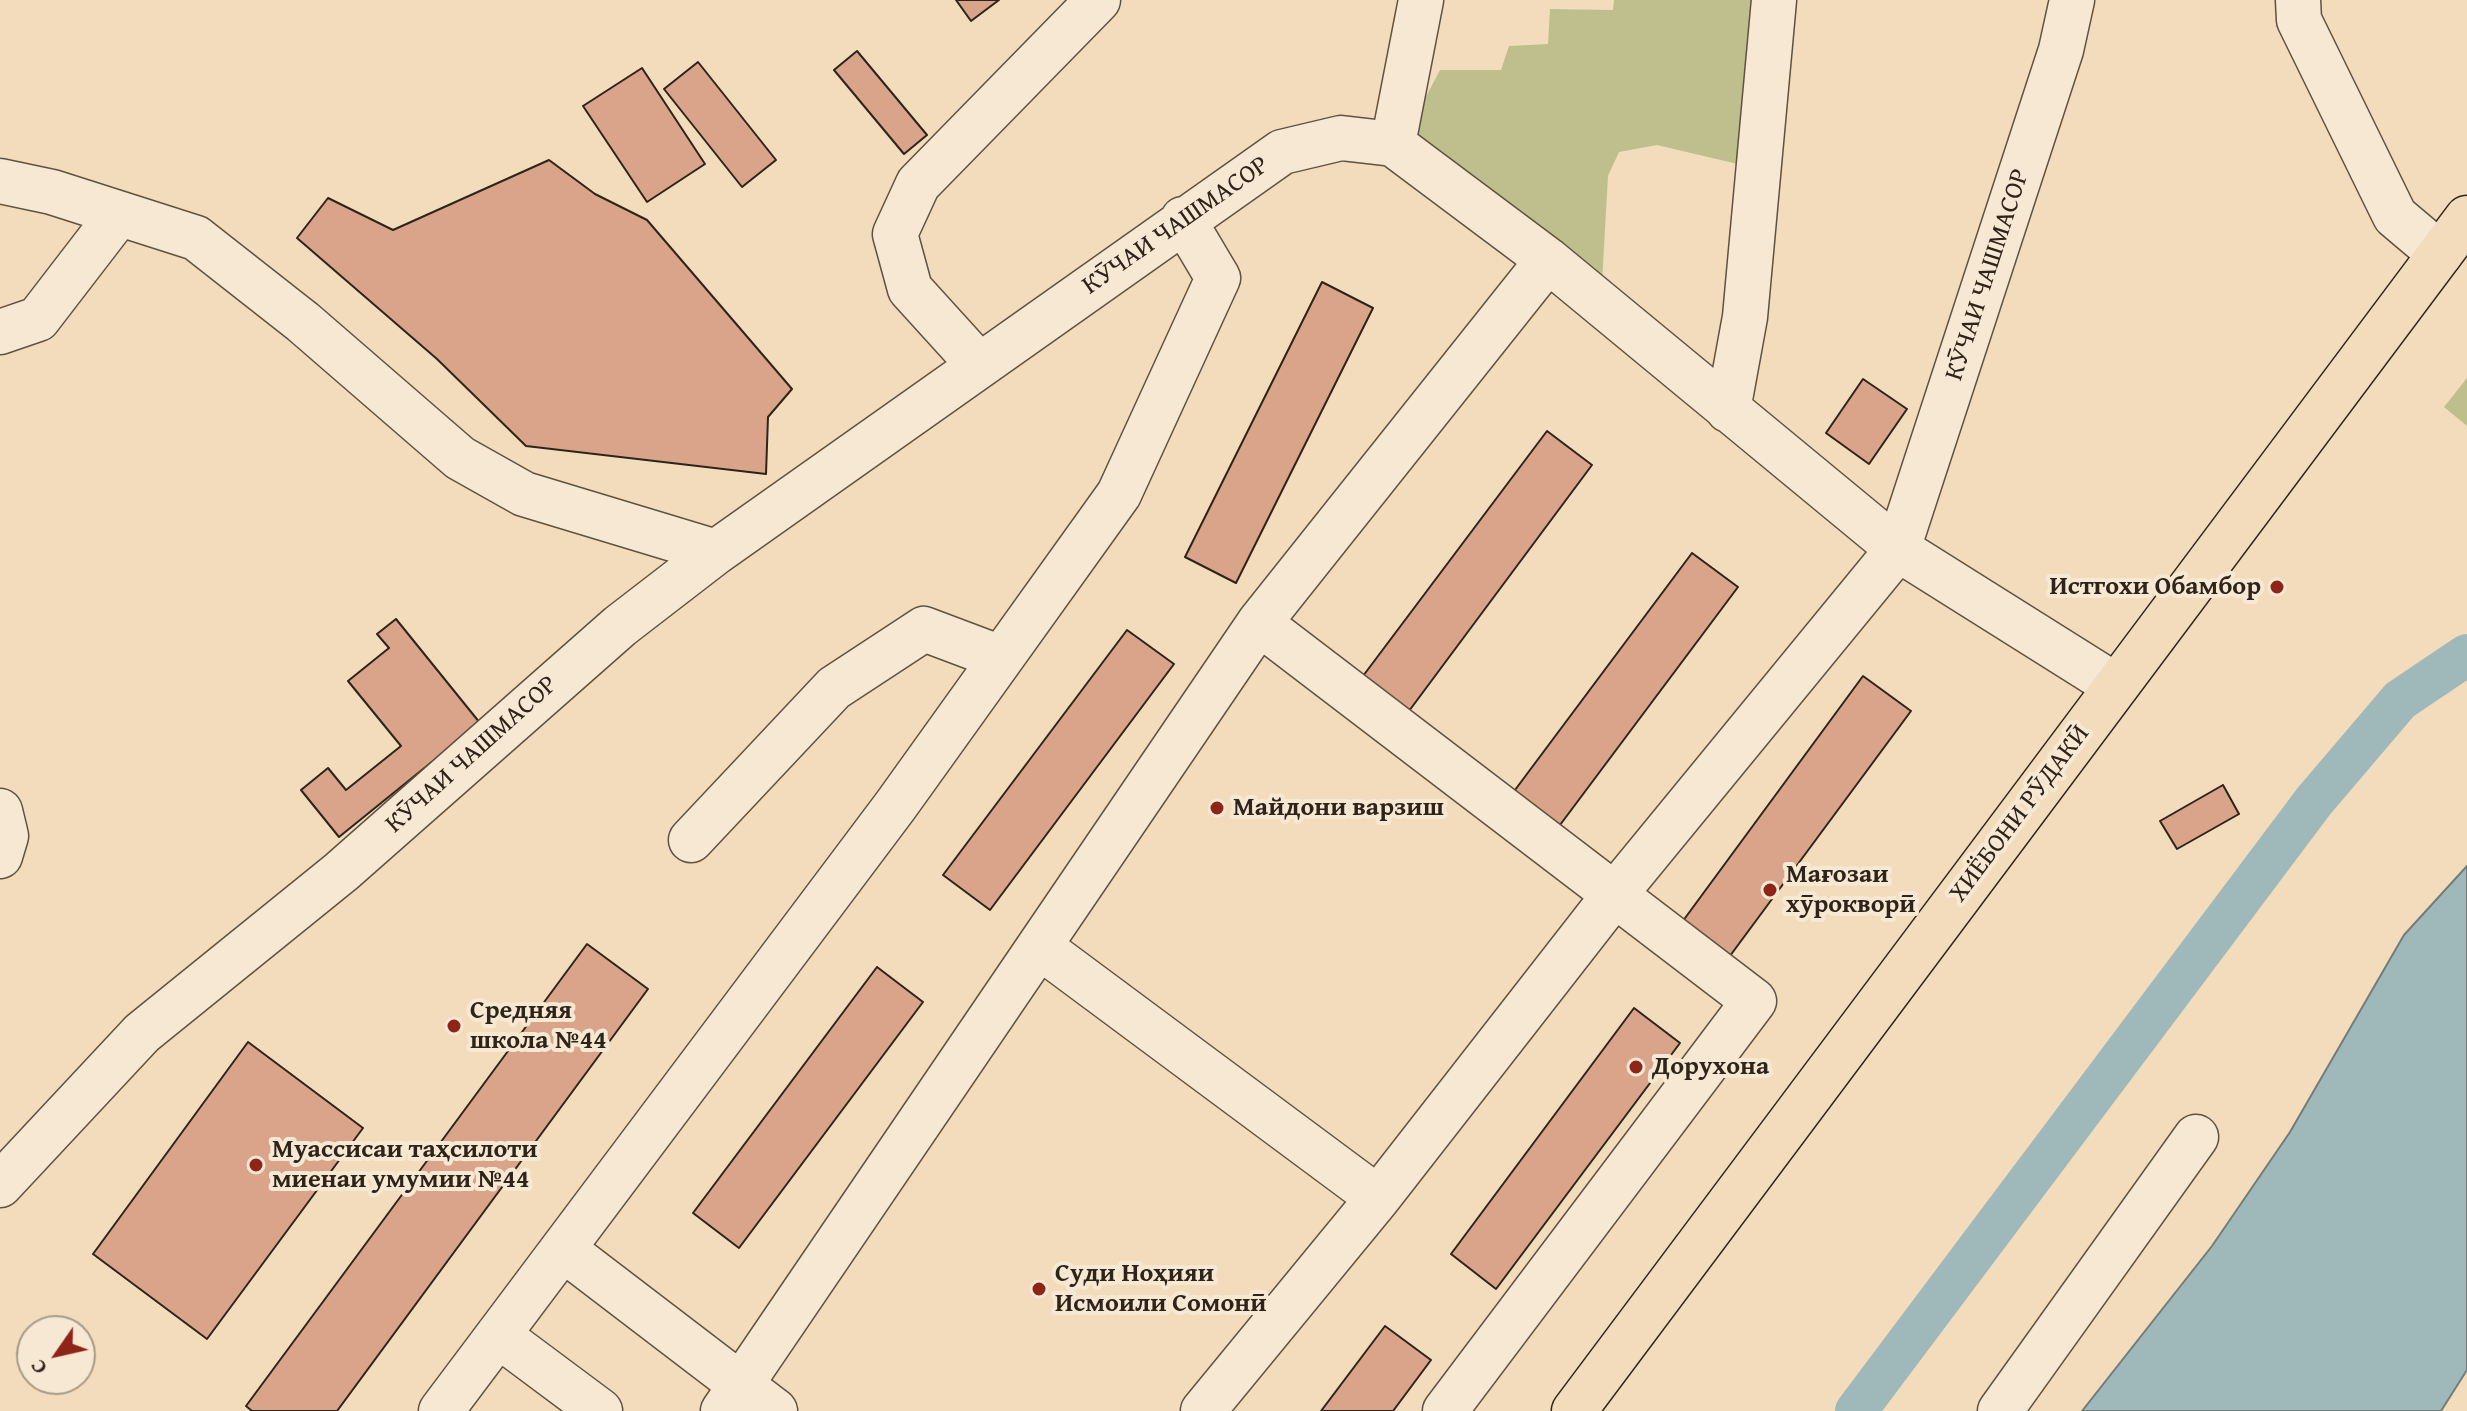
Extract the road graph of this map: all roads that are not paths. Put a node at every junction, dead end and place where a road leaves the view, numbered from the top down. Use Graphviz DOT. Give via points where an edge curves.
graph roads {
  1 [pos="1098,0"];
  2 [pos="1421,0"];
  3 [pos="1774,0"];
  4 [pos="2072,0"];
  5 [pos="2298,0"];
  6 [pos="1393,144"];
  7 [pos="0,181"];
  8 [pos="118,215"];
  9 [pos="2467,218"];
  10 [pos="1183,219"];
  11 [pos="2440,254"];
  12 [pos="1548,260"];
  13 [pos="0,332"];
  14 [pos="979,365"];
  15 [pos="1728,410"];
  16 [pos="1898,549"];
  17 [pos="716,552"];
  18 [pos="1259,623"];
  19 [pos="1001,658"];
  20 [pos="2116,686"];
  21 [pos="0,811"];
  22 [pos="691,840"];
  23 [pos="0,856"];
  24 [pos="1615,894"];
  25 [pos="1040,947"];
  26 [pos="2196,1137"];
  27 [pos="0,1185"];
  28 [pos="1378,1198"];
  29 [pos="563,1249"];
  30 [pos="498,1335"];
  31 [pos="747,1402"];
  32 [pos="441,1411"];
  33 [pos="600,1411"];
  34 [pos="1203,1411"];
  35 [pos="1445,1411"];
  36 [pos="1574,1411"];
  37 [pos="2000,1411"];
  1 -- 14 [label="street" via="918,184 895,234 910,289"];
  2 -- 6 [label="street"];
  3 -- 15 [label="street" via="1745,317"];
  4 -- 16 [label="street, КӮЧАИ ЧАШМАСОР" via="2061,50"];
  5 -- 11 [label="street" via="2299,20 2395,216"];
  6 -- 10 [label="street, КӮЧАИ ЧАШМАСОР" via="1341,138 1282,152"];
  6 -- 12 [label="street"];
  7 -- 8 [label="street"];
  8 -- 13 [label="street" via="38,319"];
  8 -- 17 [label="street" via="196,238 460,458 524,494"];
  9 -- 11 [label="highway, ХИЁБОНИ РӮДАКӢ"];
  10 -- 14 [label="street, КӮЧАИ ЧАШМАСОР"];
  10 -- 19 [label="street" via="1218,278 1119,494"];
  11 -- 20 [label="highway, ХИЁБОНИ РӮДАКӢ"];
  12 -- 15 [label="street"];
  12 -- 18 [label="street"];
  14 -- 17 [label="street, КӮЧАИ ЧАШМАСОР"];
  15 -- 16 [label="street"];
  16 -- 20 [label="street"];
  16 -- 24 [label="street"];
  17 -- 27 [label="street, КӮЧАИ ЧАШМАСОР" via="620,626 341,872 142,1033"];
  18 -- 24 [label="street"];
  18 -- 25 [label="street"];
  19 -- 22 [label="street" via="924,629 834,688"];
  19 -- 29 [label="street"];
  20 -- 36 [label="highway, ХИЁБОНИ РӮДАКӢ"];
  21 -- 23 [label="street" via="6,836"];
  24 -- 28 [label="street"];
  24 -- 35 [label="street" via="1754,1001"];
  25 -- 28 [label="street"];
  25 -- 31 [label="street"];
  26 -- 37 [label="street"];
  28 -- 34 [label="street"];
  29 -- 30 [label="street"];
  29 -- 31 [label="street"];
  30 -- 32 [label="street"];
  30 -- 33 [label="street"];
}
